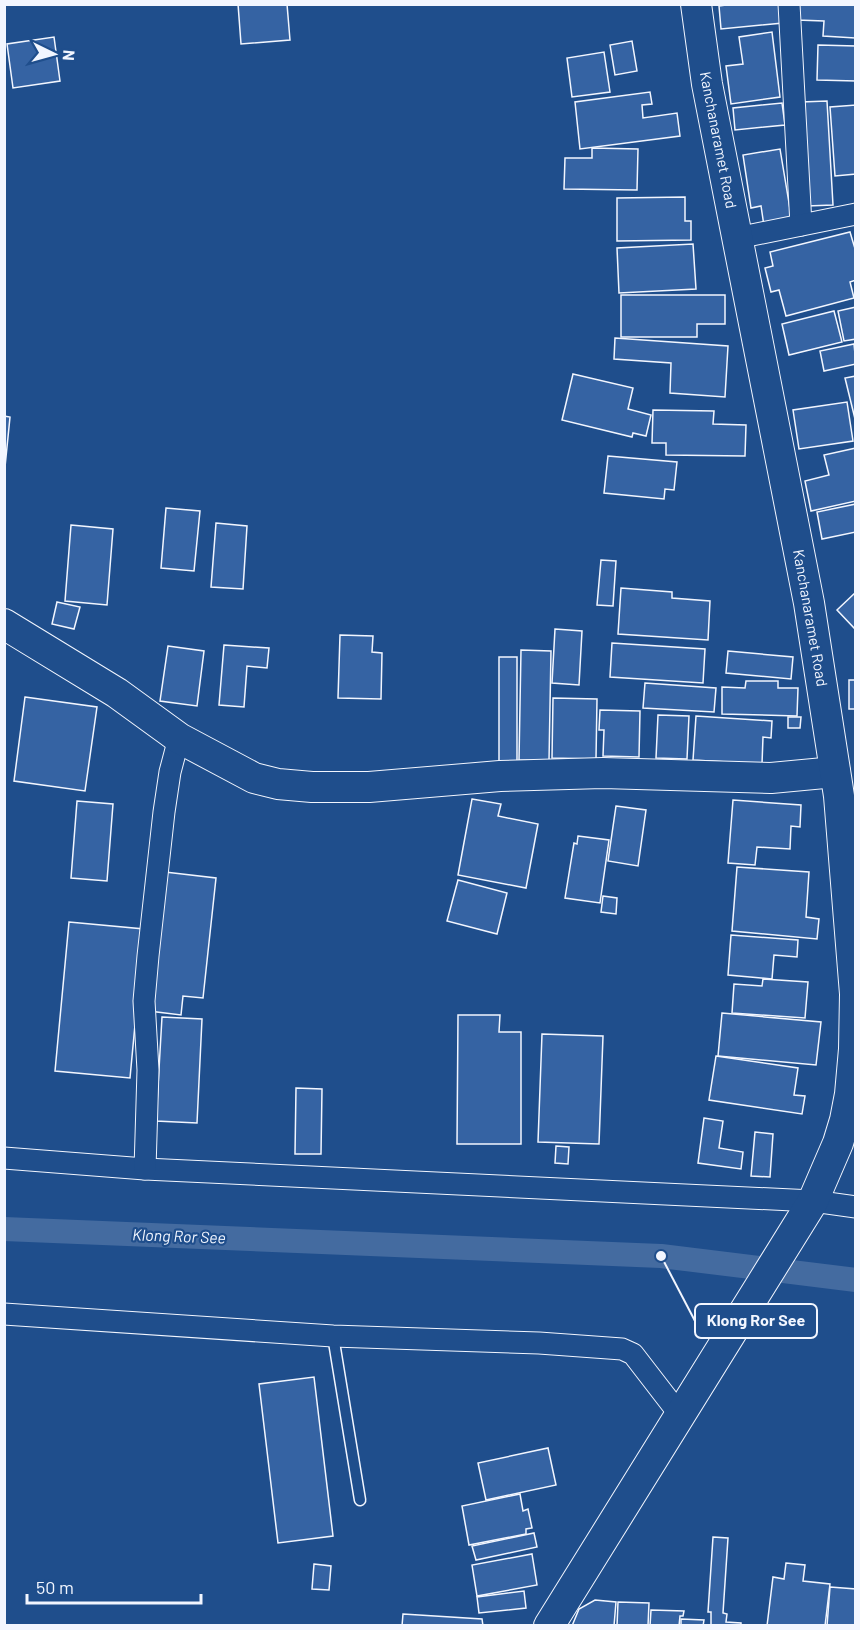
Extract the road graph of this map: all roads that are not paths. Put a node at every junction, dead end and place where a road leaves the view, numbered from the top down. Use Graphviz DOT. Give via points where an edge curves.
graph roads {
  1 [pos="696,4"];
  2 [pos="789,4"];
  3 [pos="855,214"];
  4 [pos="801,225"];
  5 [pos="737,238"];
  6 [pos="4,624"];
  7 [pos="179,738"];
  8 [pos="843,788"];
  9 [pos="4,1158"];
  10 [pos="145,1169"];
  11 [pos="813,1201"];
  12 [pos="855,1207"];
  13 [pos="4,1314"];
  14 [pos="333,1336"];
  15 [pos="680,1415"];
  16 [pos="360,1500"];
  17 [pos="549,1626"];
  1 -- 5 [label="street, Kanchanaramet Road"];
  2 -- 4 [label="street"];
  3 -- 4 [label="street"];
  4 -- 5 [label="street"];
  5 -- 8 [label="street, Kanchanaramet Road"];
  6 -- 7 [label="street" via="117,693"];
  7 -- 8 [label="street" via="254,778 295,787 369,787 468,778 603,773 771,778"];
  7 -- 10 [label="street" via="164,812 144,1001 148,1070"];
  8 -- 11 [label="street, Kanchanaramet Road" via="855,994 854,1049 845,1120"];
  9 -- 10 [label="street"];
  10 -- 11 [label="street"];
  11 -- 12 [label="street"];
  11 -- 15 [label="street, Kanchanaramet Road"];
  13 -- 14 [label="street"];
  14 -- 15 [label="street" via="539,1342 622,1349 633,1354"];
  14 -- 16 [label="lane"];
  15 -- 17 [label="street, Kanchanaramet Road"];
}
